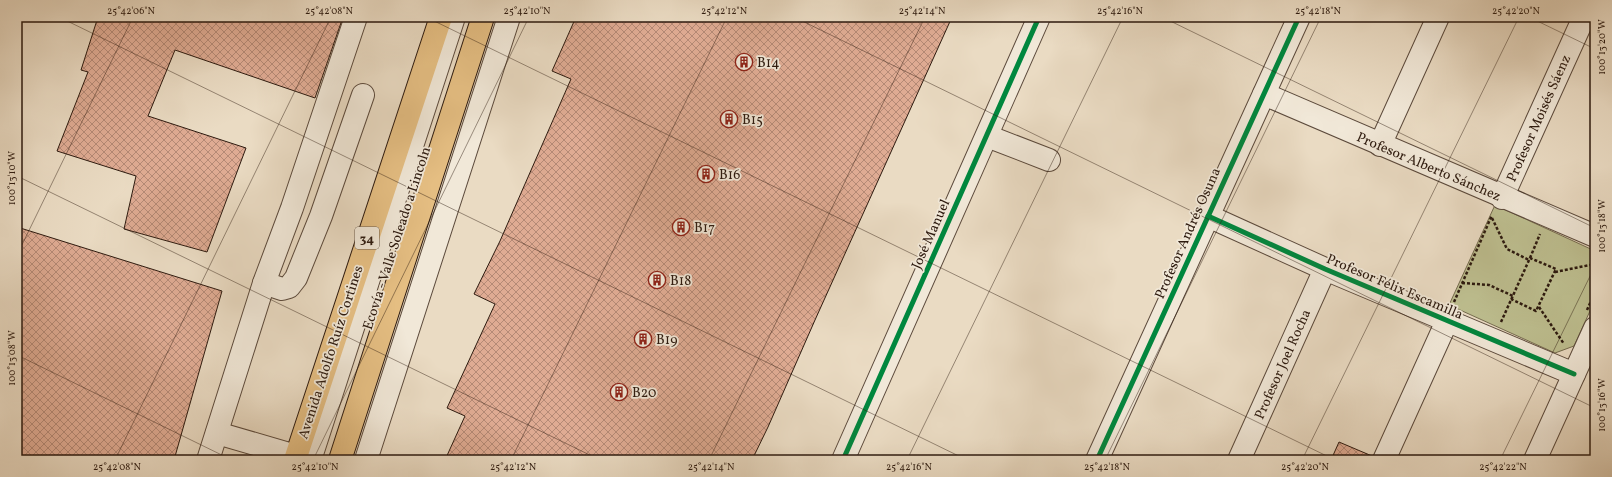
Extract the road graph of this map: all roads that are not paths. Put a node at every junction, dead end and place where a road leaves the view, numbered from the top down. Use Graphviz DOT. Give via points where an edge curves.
graph roads {
  1 [pos="356,17"];
  2 [pos="441,17"];
  3 [pos="454,17"];
  4 [pos="468,17"];
  5 [pos="483,17"];
  6 [pos="509,17"];
  7 [pos="1039,17"];
  8 [pos="1299,17"];
  9 [pos="1438,17"];
  10 [pos="1584,17"];
  11 [pos="1264,94"];
  12 [pos="363,95"];
  13 [pos="987,136"];
  14 [pos="1380,145"];
  15 [pos="1049,160"];
  16 [pos="1498,204"];
  17 [pos="292,208"];
  18 [pos="321,216"];
  19 [pos="1208,216"];
  20 [pos="1595,236"];
  21 [pos="1325,269"];
  22 [pos="264,283"];
  23 [pos="1450,313"];
  24 [pos="1590,320"];
  25 [pos="1574,374"];
  26 [pos="217,434"];
  27 [pos="301,459"];
  28 [pos="208,460"];
  29 [pos="325,460"];
  30 [pos="340,460"];
  31 [pos="366,460"];
  32 [pos="843,460"];
  33 [pos="1097,460"];
  34 [pos="1239,460"];
  35 [pos="1384,460"];
  36 [pos="1535,460"];
  1 -- 17 [label="street"];
  2 -- 27 [label="main road, Avenida Adolfo Ruíz Cortines / 34"];
  3 -- 27 [label="street"];
  4 -- 29 [label="street, Ecovía - Valle Soleado a Lincoln"];
  5 -- 30 [label="main road"];
  6 -- 31 [label="street"];
  7 -- 13 [label="street, José Manuel"];
  8 -- 11 [label="street, Profesor Andrés Osuna"];
  9 -- 14 [label="street"];
  10 -- 16 [label="street, Profesor Moisés Sáenz"];
  11 -- 14 [label="street, Profesor Alberto Sánchez"];
  11 -- 19 [label="street, Profesor Andrés Osuna"];
  12 -- 18 [label="street"];
  13 -- 15 [label="street"];
  13 -- 32 [label="street, José Manuel"];
  14 -- 16 [label="street, Profesor Alberto Sánchez"];
  16 -- 20 [label="street, Profesor Alberto Sánchez"];
  17 -- 18 [label="street"];
  17 -- 22 [label="street"];
  18 -- 22 [label="street" via="293,283 286,289"];
  19 -- 21 [label="street, Profesor Félix Escamilla"];
  19 -- 33 [label="street, Profesor Andrés Osuna"];
  21 -- 23 [label="street, Profesor Félix Escamilla"];
  21 -- 34 [label="street, Profesor Joel Rocha"];
  22 -- 26 [label="street"];
  23 -- 25 [label="street, Profesor Félix Escamilla"];
  23 -- 35 [label="street"];
  24 -- 25 [label="street"];
  25 -- 36 [label="street"];
  26 -- 27 [label="street"];
  26 -- 28 [label="street"];
}
